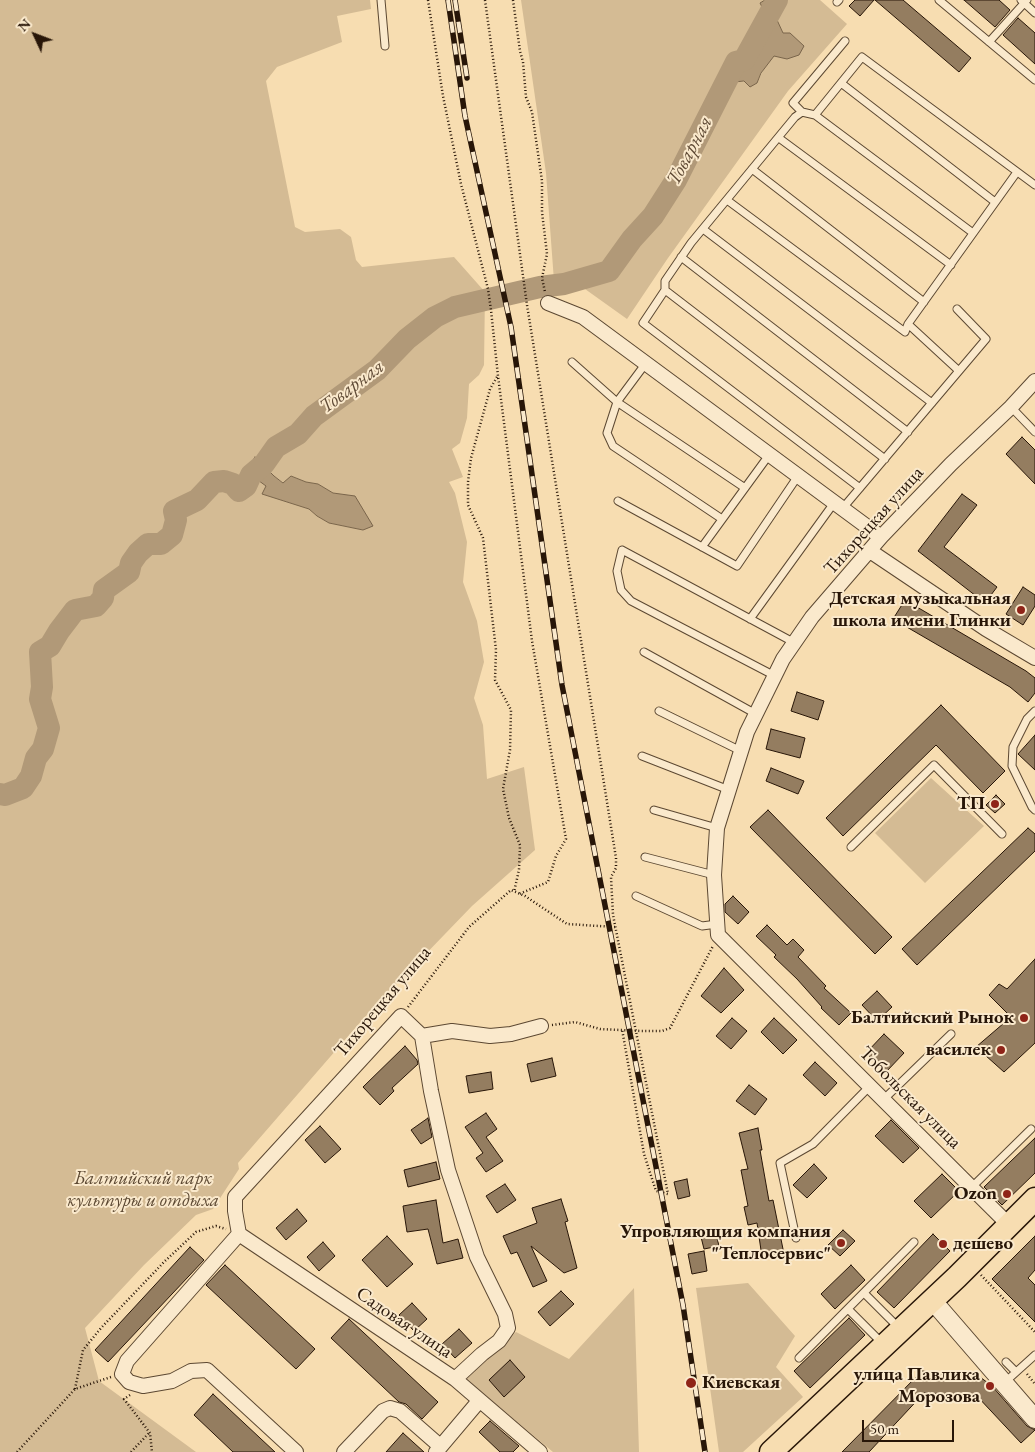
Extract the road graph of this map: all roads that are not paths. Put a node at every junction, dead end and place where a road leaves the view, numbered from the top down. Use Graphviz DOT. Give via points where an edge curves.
graph roads {
  1 [pos="381,0"];
  2 [pos="940,0"];
  3 [pos="1024,1"];
  4 [pos="1035,13"];
  5 [pos="845,40"];
  6 [pos="989,42"];
  7 [pos="385,46"];
  8 [pos="1035,80"];
  9 [pos="841,83"];
  10 [pos="802,112"];
  11 [pos="815,115"];
  12 [pos="778,138"];
  13 [pos="752,169"];
  14 [pos="1017,172"];
  15 [pos="1035,185"];
  16 [pos="727,200"];
  17 [pos="995,202"];
  18 [pos="703,228"];
  19 [pos="973,233"];
  20 [pos="681,257"];
  21 [pos="951,265"];
  22 [pos="665,290"];
  23 [pos="547,299"];
  24 [pos="924,302"];
  25 [pos="956,309"];
  26 [pos="908,324"];
  27 [pos="572,362"];
  28 [pos="646,364"];
  29 [pos="959,371"];
  30 [pos="1035,381"];
  31 [pos="617,402"];
  32 [pos="932,403"];
  33 [pos="1011,407"];
  34 [pos="908,432"];
  35 [pos="1035,432"];
  36 [pos="769,455"];
  37 [pos="885,459"];
  38 [pos="798,476"];
  39 [pos="745,488"];
  40 [pos="860,488"];
  41 [pos="618,501"];
  42 [pos="838,506"];
  43 [pos="722,519"];
  44 [pos="881,537"];
  45 [pos="702,547"];
  46 [pos="870,551"];
  47 [pos="750,619"];
  48 [pos="795,642"];
  49 [pos="644,652"];
  50 [pos="1035,658"];
  51 [pos="775,676"];
  52 [pos="659,711"];
  53 [pos="1035,711"];
  54 [pos="756,714"];
  55 [pos="741,751"];
  56 [pos="642,756"];
  57 [pos="729,790"];
  58 [pos="654,810"];
  59 [pos="1035,810"];
  60 [pos="717,828"];
  61 [pos="1002,834"];
  62 [pos="851,847"];
  63 [pos="645,857"];
  64 [pos="714,875"];
  65 [pos="636,896"];
  66 [pos="718,929"];
  67 [pos="541,1026"];
  68 [pos="952,1034"];
  69 [pos="422,1036"];
  70 [pos="871,1085"];
  71 [pos="884,1099"];
  72 [pos="1031,1129"];
  73 [pos="972,1187"];
  74 [pos="1035,1199"];
  75 [pos="1009,1225"];
  76 [pos="239,1234"];
  77 [pos="796,1238"];
  78 [pos="914,1242"];
  79 [pos="864,1293"];
  80 [pos="932,1300"];
  81 [pos="848,1309"];
  82 [pos="901,1330"];
  83 [pos="884,1346"];
  84 [pos="1035,1355"];
  85 [pos="799,1358"];
  86 [pos="1006,1362"];
  87 [pos="1010,1378"];
  88 [pos="455,1379"];
  89 [pos="479,1401"];
  90 [pos="1035,1420"];
  91 [pos="438,1449"];
  92 [pos="296,1452"];
  93 [pos="344,1452"];
  94 [pos="540,1452"];
  95 [pos="771,1452"];
  1 -- 7 [label="lane"];
  2 -- 6 [label="lane"];
  3 -- 4 [label="lane"];
  3 -- 6 [label="lane"];
  5 -- 10 [label="lane" via="793,103"];
  6 -- 8 [label="lane"];
  9 -- 11 [label="lane"];
  9 -- 14 [label="lane" via="862,58"];
  9 -- 17 [label="lane"];
  10 -- 11 [label="lane"];
  10 -- 12 [label="lane"];
  11 -- 19 [label="lane"];
  12 -- 13 [label="lane"];
  12 -- 21 [label="lane"];
  13 -- 16 [label="lane"];
  13 -- 24 [label="lane"];
  14 -- 15 [label="lane"];
  14 -- 17 [label="lane"];
  16 -- 18 [label="lane"];
  16 -- 26 [label="lane" via="905,332"];
  17 -- 19 [label="lane"];
  18 -- 20 [label="lane"];
  18 -- 32 [label="lane"];
  19 -- 21 [label="lane"];
  20 -- 22 [label="lane" via="665,281"];
  20 -- 34 [label="lane"];
  21 -- 24 [label="lane"];
  22 -- 37 [label="lane"];
  22 -- 40 [label="lane" via="643,323"];
  23 -- 28 [label="street" via="583,317"];
  24 -- 26 [label="lane"];
  25 -- 29 [label="lane" via="986,339"];
  26 -- 29 [label="lane"];
  27 -- 31 [label="lane"];
  28 -- 31 [label="lane"];
  28 -- 36 [label="street"];
  29 -- 32 [label="lane"];
  30 -- 33 [label="street, Тихорецкая улица"];
  31 -- 39 [label="lane"];
  31 -- 43 [label="lane" via="607,433 613,446"];
  32 -- 34 [label="lane"];
  33 -- 35 [label="lane"];
  33 -- 44 [label="street, Тихорецкая улица"];
  34 -- 37 [label="lane"];
  36 -- 38 [label="street"];
  36 -- 39 [label="lane"];
  37 -- 40 [label="lane"];
  38 -- 42 [label="street"];
  38 -- 45 [label="lane" via="737,566"];
  39 -- 43 [label="lane"];
  40 -- 42 [label="lane"];
  41 -- 45 [label="lane"];
  42 -- 44 [label="street"];
  42 -- 47 [label="lane"];
  43 -- 45 [label="lane"];
  44 -- 46 [label="street, Тихорецкая улица"];
  46 -- 48 [label="street, Тихорецкая улица" via="812,617"];
  46 -- 50 [label="street"];
  47 -- 48 [label="lane"];
  47 -- 51 [label="lane" via="622,550 617,572 621,590 631,601"];
  48 -- 51 [label="street, Тихорецкая улица"];
  49 -- 54 [label="lane"];
  51 -- 54 [label="street, Тихорецкая улица"];
  52 -- 55 [label="lane"];
  53 -- 59 [label="lane" via="1013,747 1012,766"];
  54 -- 55 [label="street, Тихорецкая улица"];
  55 -- 57 [label="street, Тихорецкая улица"];
  56 -- 57 [label="lane"];
  57 -- 60 [label="street, Тихорецкая улица"];
  58 -- 60 [label="lane"];
  60 -- 64 [label="street, Тихорецкая улица"];
  61 -- 62 [label="lane" via="934,765"];
  63 -- 64 [label="lane"];
  64 -- 66 [label="street, Тихорецкая улица"];
  65 -- 66 [label="lane" via="702,926"];
  66 -- 70 [label="street, Тобольская улица"];
  67 -- 69 [label="street" via="490,1036 452,1031"];
  68 -- 71 [label="lane"];
  69 -- 76 [label="street, Тихорецкая улица" via="401,1016 236,1197"];
  69 -- 88 [label="street" via="448,1170 477,1257 505,1314 508,1328 499,1341"];
  70 -- 71 [label="street, Тобольская улица"];
  70 -- 77 [label="lane" via="813,1144 780,1163"];
  71 -- 73 [label="street, Тобольская улица"];
  72 -- 73 [label="lane"];
  73 -- 75 [label="street, Тобольская улица"];
  74 -- 75 [label="main road"];
  75 -- 80 [label="main road"];
  76 -- 88 [label="street, Садовая улица"];
  76 -- 92 [label="street" via="127,1361 122,1374 129,1382 143,1386 172,1381 192,1370 207,1370"];
  78 -- 79 [label="lane"];
  79 -- 81 [label="lane"];
  79 -- 82 [label="lane"];
  80 -- 82 [label="main road"];
  80 -- 87 [label="street"];
  81 -- 83 [label="lane"];
  81 -- 85 [label="lane"];
  82 -- 83 [label="main road"];
  83 -- 95 [label="main road"];
  84 -- 87 [label="lane"];
  86 -- 87 [label="lane"];
  87 -- 90 [label="street"];
  88 -- 89 [label="street, Садовая улица"];
  89 -- 91 [label="street"];
  89 -- 94 [label="street, Садовая улица"];
  91 -- 93 [label="street" via="400,1411 390,1408 383,1411"];
}
